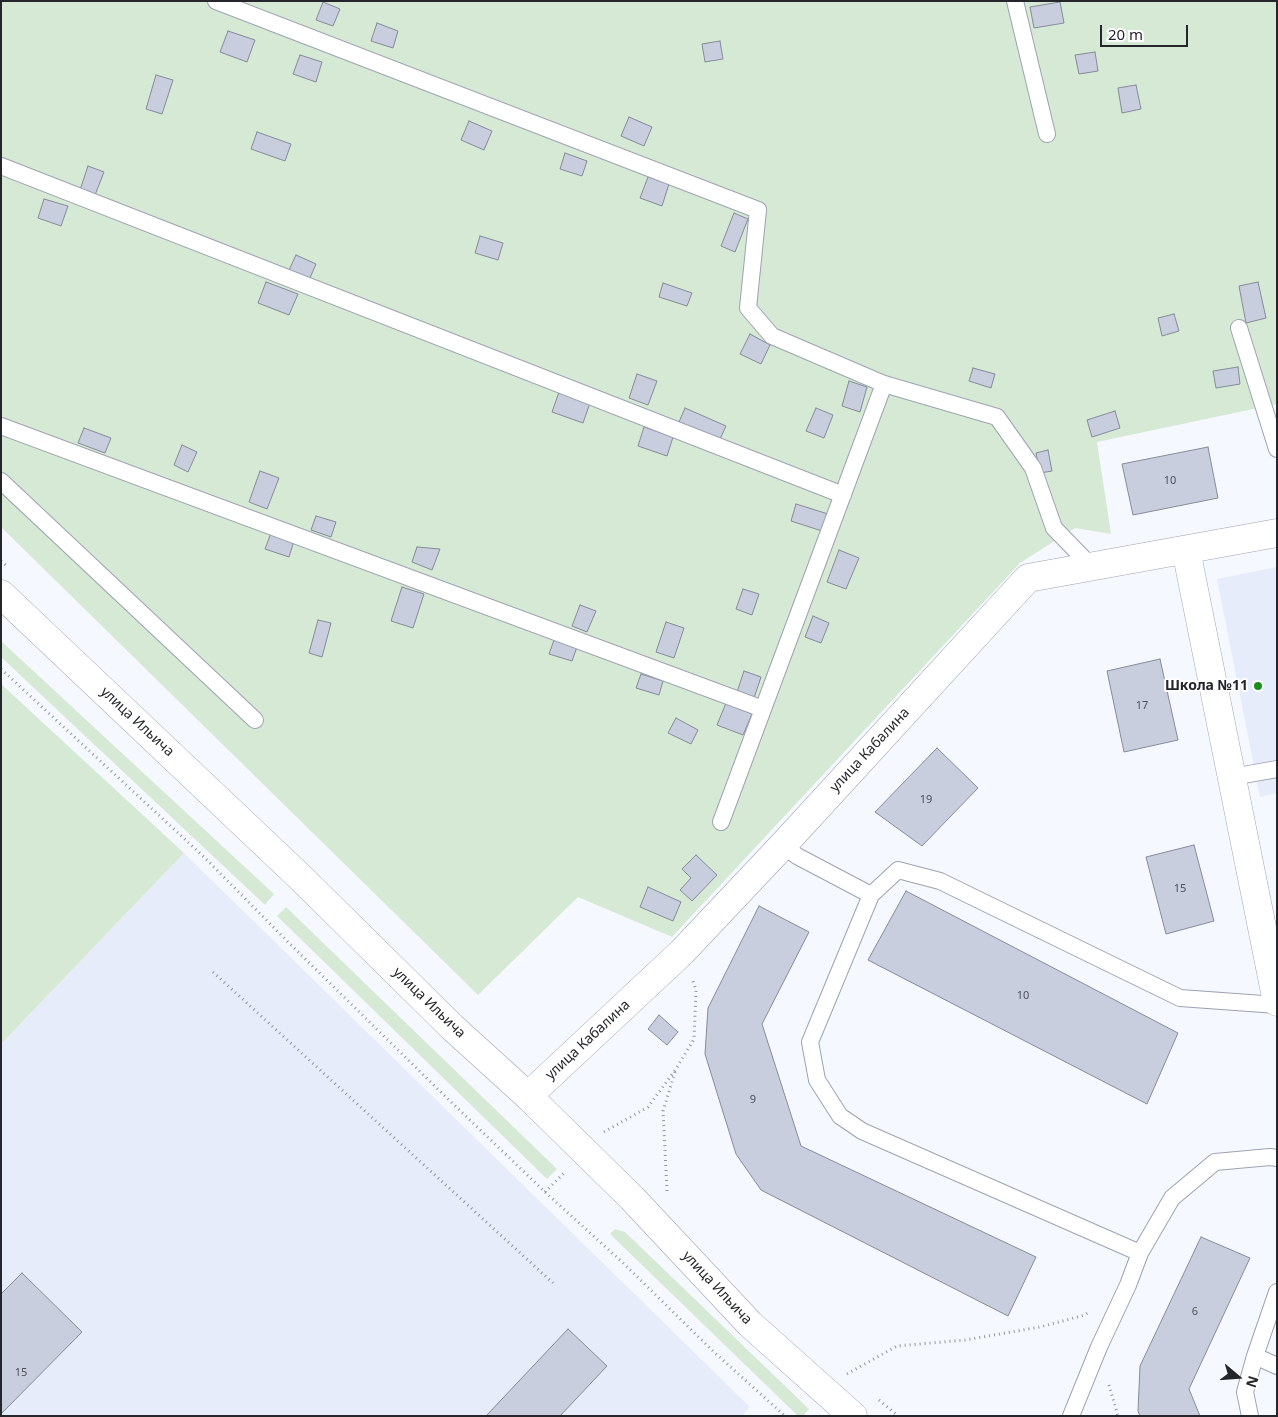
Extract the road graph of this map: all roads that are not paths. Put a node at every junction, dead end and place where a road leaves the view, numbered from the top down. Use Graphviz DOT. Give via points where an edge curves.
graph roads {
  1 [pos="216,1"];
  2 [pos="1015,1"];
  3 [pos="1047,134"];
  4 [pos="1,166"];
  5 [pos="1239,328"];
  6 [pos="884,384"];
  7 [pos="1,426"];
  8 [pos="1277,449"];
  9 [pos="1,481"];
  10 [pos="843,495"];
  11 [pos="1277,533"];
  12 [pos="1186,550"];
  13 [pos="1092,567"];
  14 [pos="1,594"];
  15 [pos="763,709"];
  16 [pos="255,720"];
  17 [pos="1277,769"];
  18 [pos="1232,777"];
  19 [pos="721,822"];
  20 [pos="783,845"];
  21 [pos="872,894"];
  22 [pos="1277,1003"];
  23 [pos="528,1096"];
  24 [pos="1277,1158"];
  25 [pos="1140,1253"];
  26 [pos="1277,1292"];
  27 [pos="1255,1356"];
  28 [pos="1277,1366"];
  29 [pos="853,1416"];
  30 [pos="1071,1416"];
  31 [pos="1250,1416"];
  1 -- 6 [label="lane" via="758,210 748,308 772,336"];
  2 -- 3 [label="lane"];
  4 -- 10 [label="lane"];
  5 -- 8 [label="lane"];
  6 -- 10 [label="lane"];
  6 -- 13 [label="lane" via="997,418 1033,468 1054,528"];
  7 -- 15 [label="lane"];
  9 -- 16 [label="lane"];
  10 -- 15 [label="lane"];
  11 -- 12 [label="street, улица Кабалина"];
  12 -- 13 [label="street, улица Кабалина"];
  12 -- 18 [label="street"];
  13 -- 20 [label="street, улица Кабалина" via="1028,578"];
  14 -- 23 [label="street, улица Ильича"];
  15 -- 19 [label="lane"];
  17 -- 18 [label="lane"];
  18 -- 22 [label="street"];
  20 -- 21 [label="lane" via="797,856"];
  20 -- 23 [label="street, улица Кабалина" via="682,952"];
  21 -- 22 [label="lane" via="898,870 940,881 1180,998"];
  21 -- 25 [label="lane" via="810,1042 818,1080 840,1116 862,1131"];
  23 -- 29 [label="street, улица Ильича" via="632,1198 750,1324"];
  24 -- 25 [label="lane" via="1215,1162 1172,1198"];
  25 -- 30 [label="lane"];
  26 -- 27 [label="lane"];
  27 -- 28 [label="lane"];
  27 -- 31 [label="lane" via="1245,1392"];
}
